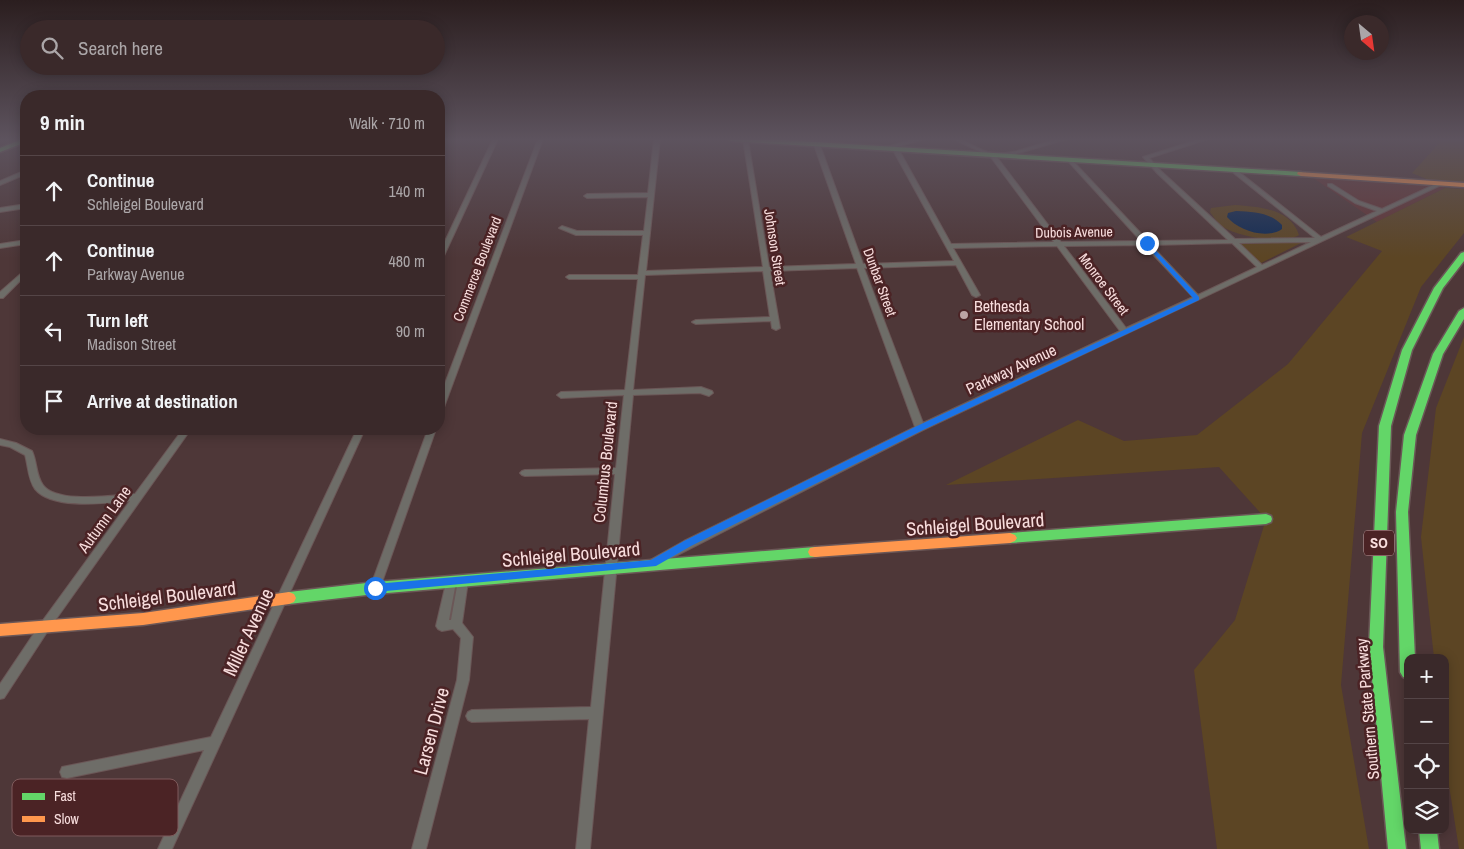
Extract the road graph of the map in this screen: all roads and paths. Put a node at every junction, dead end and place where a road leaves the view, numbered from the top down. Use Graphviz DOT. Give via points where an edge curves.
graph roads {
  1 [pos="477,179"];
  2 [pos="526,179"];
  3 [pos="652,179"];
  4 [pos="752,179"];
  5 [pos="829,179"];
  6 [pos="912,179"];
  7 [pos="1009,179"];
  8 [pos="1087,179"];
  9 [pos="1167,179"];
  10 [pos="1244,179"];
  11 [pos="1365,179"];
  12 [pos="1440,184"];
  13 [pos="1330,185"];
  14 [pos="1464,185"];
  15 [pos="650,195"];
  16 [pos="587,196"];
  17 [pos="20,207"];
  18 [pos="0,210"];
  19 [pos="1381,211"];
  20 [pos="562,228"];
  21 [pos="646,233"];
  22 [pos="1321,240"];
  23 [pos="1233,241"];
  24 [pos="20,243"];
  25 [pos="1147,243"];
  26 [pos="1058,245"];
  27 [pos="0,246"];
  28 [pos="948,246"];
  29 [pos="445,247"];
  30 [pos="1464,255"];
  31 [pos="957,263"];
  32 [pos="860,266"];
  33 [pos="1262,268"];
  34 [pos="767,269"];
  35 [pos="641,275"];
  36 [pos="568,277"];
  37 [pos="20,278"];
  38 [pos="976,295"];
  39 [pos="0,296"];
  40 [pos="1197,298"];
  41 [pos="1464,311"];
  42 [pos="696,322"];
  43 [pos="1125,332"];
  44 [pos="629,393"];
  45 [pos="709,393"];
  46 [pos="445,394"];
  47 [pos="561,395"];
  48 [pos="920,428"];
  49 [pos="183,435"];
  50 [pos="358,435"];
  51 [pos="430,435"];
  52 [pos="0,442"];
  53 [pos="620,471"];
  54 [pos="525,473"];
  55 [pos="138,497"];
  56 [pos="1266,519"];
  57 [pos="653,564"];
  58 [pos="611,569"];
  59 [pos="463,581"];
  60 [pos="450,582"];
  61 [pos="375,588"];
  62 [pos="283,599"];
  63 [pos="456,624"];
  64 [pos="45,626"];
  65 [pos="0,630"];
  66 [pos="1407,654"];
  67 [pos="0,694"];
  68 [pos="597,713"];
  69 [pos="472,716"];
  70 [pos="216,742"];
  71 [pos="67,772"];
  72 [pos="178,822"];
  73 [pos="1428,834"];
  74 [pos="171,836"];
  75 [pos="165,849"];
  76 [pos="419,849"];
  77 [pos="583,849"];
  78 [pos="1396,849"];
  79 [pos="1430,849"];
  1 -- 29 [label="street"];
  2 -- 46 [label="street, Commerce Boulevard"];
  3 -- 15 [label="street, Columbus Boulevard"];
  4 -- 34 [label="street, Johnson Street"];
  5 -- 32 [label="street, Dunbar Street"];
  6 -- 28 [label="street"];
  7 -- 26 [label="street, Monroe Street"];
  8 -- 25 [label="street"];
  9 -- 23 [label="street"];
  10 -- 22 [label="street"];
  11 -- 12 [label="main road"];
  12 -- 14 [label="main road"];
  12 -- 19 [label="street, Parkway Avenue"];
  13 -- 19 [label="street" via="1357,202"];
  15 -- 16 [label="street"];
  15 -- 21 [label="street, Columbus Boulevard"];
  17 -- 18 [label="street"];
  19 -- 22 [label="street, Parkway Avenue"];
  20 -- 21 [label="street" via="576,233"];
  21 -- 35 [label="street, Columbus Boulevard"];
  22 -- 23 [label="street, Dubois Avenue"];
  22 -- 33 [label="street, Parkway Avenue"];
  23 -- 25 [label="street, Dubois Avenue"];
  23 -- 33 [label="street"];
  24 -- 27 [label="street"];
  25 -- 26 [label="street, Dubois Avenue"];
  25 -- 40 [label="street"];
  26 -- 28 [label="street, Dubois Avenue"];
  26 -- 43 [label="street, Monroe Street"];
  28 -- 31 [label="street"];
  30 -- 78 [label="main road, Southern State Parkway / SO" via="1439,288 1407,350 1385,426 1376,647"];
  31 -- 32 [label="street"];
  31 -- 38 [label="street"];
  32 -- 34 [label="street"];
  32 -- 48 [label="street, Dunbar Street"];
  33 -- 40 [label="street, Parkway Avenue"];
  34 -- 35 [label="street"];
  34 -- 42 [label="street, Johnson Street" via="775,323"];
  35 -- 36 [label="street"];
  35 -- 44 [label="street, Columbus Boulevard"];
  37 -- 39 [label="street"];
  40 -- 43 [label="street, Parkway Avenue"];
  41 -- 66 [label="main road, SO" via="1438,354 1410,435 1402,512"];
  43 -- 48 [label="street, Parkway Avenue"];
  44 -- 45 [label="street" via="701,390"];
  44 -- 47 [label="street"];
  44 -- 53 [label="street, Columbus Boulevard"];
  48 -- 57 [label="street, Parkway Avenue"];
  49 -- 55 [label="street, Autumn Lane"];
  50 -- 62 [label="street, Miller Avenue"];
  51 -- 61 [label="street"];
  52 -- 55 [label="street" via="29,453 39,486 51,496 71,499"];
  53 -- 54 [label="street"];
  53 -- 58 [label="street, Columbus Boulevard"];
  55 -- 64 [label="street, Autumn Lane"];
  56 -- 57 [label="main road, Schleigel Boulevard"];
  57 -- 58 [label="main road, Schleigel Boulevard"];
  58 -- 59 [label="main road, Schleigel Boulevard"];
  58 -- 68 [label="street, Columbus Boulevard"];
  59 -- 60 [label="main road, Schleigel Boulevard"];
  59 -- 63 [label="street"];
  60 -- 61 [label="main road, Schleigel Boulevard"];
  60 -- 63 [label="street, Larsen Drive" via="442,626"];
  61 -- 62 [label="main road, Schleigel Boulevard"];
  62 -- 64 [label="main road, Schleigel Boulevard" via="142,618"];
  62 -- 70 [label="street, Miller Avenue"];
  63 -- 76 [label="street, Larsen Drive" via="467,637 463,680"];
  64 -- 65 [label="main road, Schleigel Boulevard"];
  64 -- 67 [label="street, Autumn Lane"];
  68 -- 69 [label="street"];
  68 -- 77 [label="street, Columbus Boulevard"];
  70 -- 71 [label="street"];
  70 -- 72 [label="street, Miller Avenue"];
  73 -- 79 [label="main road"];
  74 -- 75 [label="street, Miller Avenue"];
}
